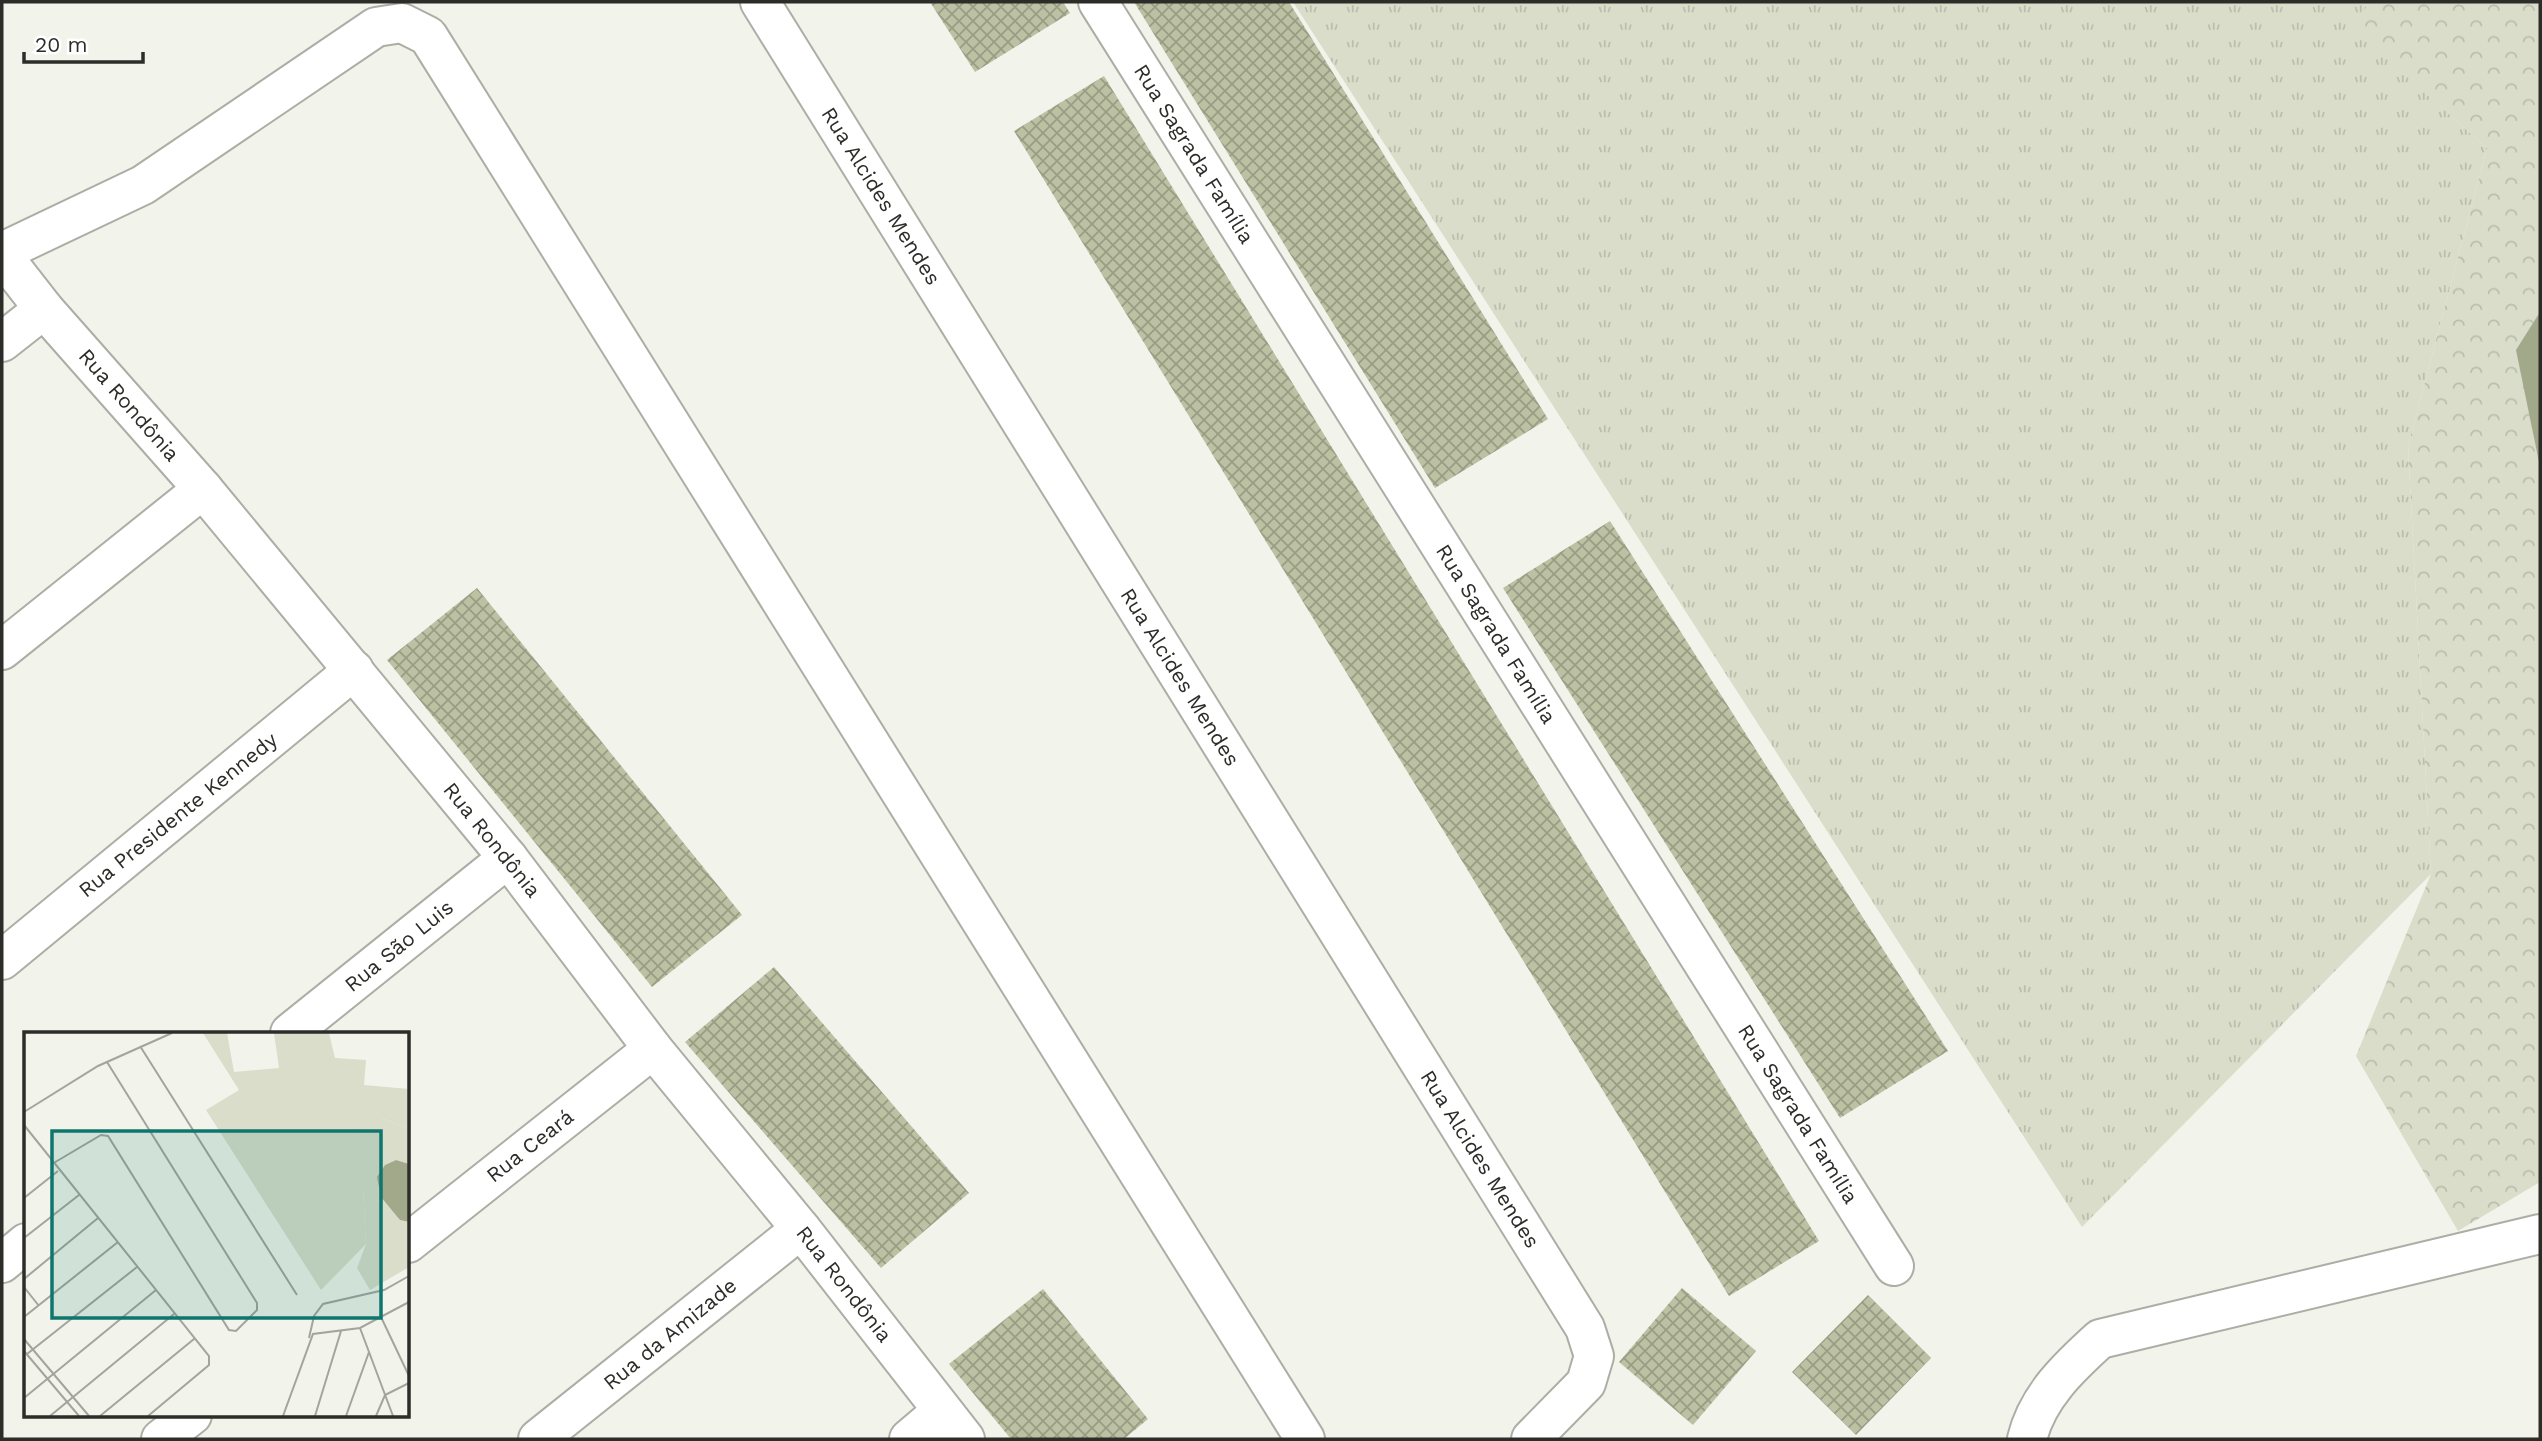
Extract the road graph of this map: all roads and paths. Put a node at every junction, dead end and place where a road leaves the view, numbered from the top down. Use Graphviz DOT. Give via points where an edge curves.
graph roads {
  1 [pos="760,2"];
  2 [pos="1098,2"];
  3 [pos="2,253"];
  4 [pos="44,309"];
  5 [pos="2,342"];
  6 [pos="203,489"];
  7 [pos="2,650"];
  8 [pos="354,670"];
  9 [pos="508,858"];
  10 [pos="2,960"];
  11 [pos="291,1032"];
  12 [pos="653,1048"];
  13 [pos="801,1229"];
  14 [pos="2540,1234"];
  15 [pos="410,1241"];
  16 [pos="24,1245"];
  17 [pos="2,1263"];
  18 [pos="1894,1266"];
  19 [pos="191,1416"];
  20 [pos="953,1425"];
  21 [pos="161,1439"];
  22 [pos="538,1439"];
  23 [pos="909,1439"];
  24 [pos="1305,1439"];
  25 [pos="1531,1439"];
  26 [pos="2026,1439"];
  1 -- 25 [label="street, Rua Alcides Mendes" via="1585,1328 1594,1356 1586,1383"];
  2 -- 18 [label="street, Rua Sagrada Família"];
  3 -- 4 [label="street, Rua Rondônia"];
  3 -- 24 [label="street" via="143,185 376,27 402,23 428,36"];
  4 -- 5 [label="street"];
  4 -- 6 [label="street, Rua Rondônia"];
  6 -- 7 [label="street"];
  6 -- 8 [label="street, Rua Rondônia"];
  8 -- 9 [label="street, Rua Rondônia"];
  8 -- 10 [label="street, Rua Presidente Kennedy"];
  9 -- 11 [label="street, Rua São Luis"];
  9 -- 12 [label="street, Rua Rondônia"];
  12 -- 13 [label="street, Rua Rondônia"];
  12 -- 15 [label="street, Rua Ceará"];
  13 -- 20 [label="street, Rua Rondônia"];
  13 -- 22 [label="street, Rua da Amizade"];
  14 -- 26 [label="street" via="2099,1339 2059,1377"];
  16 -- 17 [label="street"];
  19 -- 21 [label="street"];
  20 -- 23 [label="street"];
}
